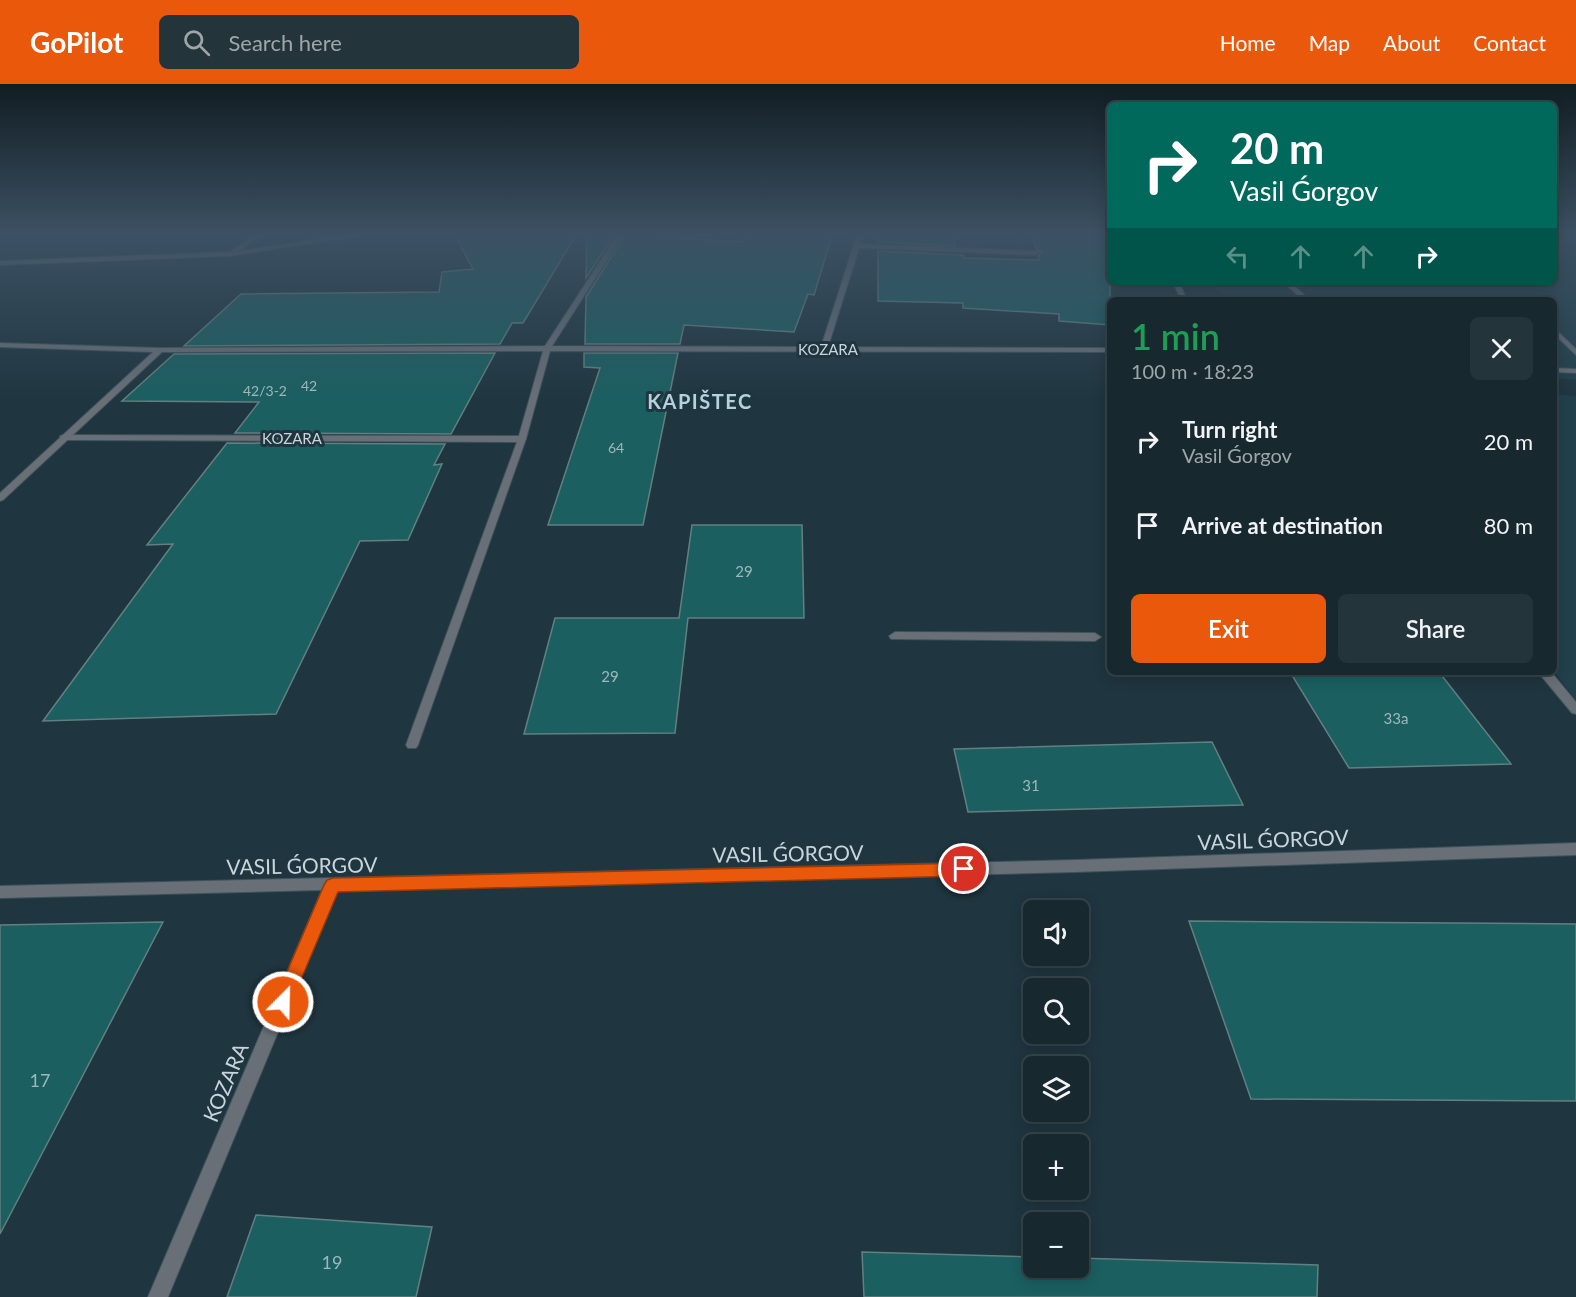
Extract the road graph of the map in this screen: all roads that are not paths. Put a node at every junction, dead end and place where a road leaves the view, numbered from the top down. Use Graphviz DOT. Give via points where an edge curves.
graph roads {
  1 [pos="586,289"];
  2 [pos="843,289"];
  3 [pos="1557,333"];
  4 [pos="0,345"];
  5 [pos="547,349"];
  6 [pos="824,349"];
  7 [pos="160,350"];
  8 [pos="1107,350"];
  9 [pos="1576,353"];
  10 [pos="1557,370"];
  11 [pos="1576,371"];
  12 [pos="63,438"];
  13 [pos="522,439"];
  14 [pos="0,498"];
  15 [pos="895,636"];
  16 [pos="1095,637"];
  17 [pos="1547,675"];
  18 [pos="1576,710"];
  19 [pos="412,746"];
  20 [pos="1576,849"];
  21 [pos="333,885"];
  22 [pos="0,892"];
  23 [pos="158,1297"];
  1 -- 5 [label="street"];
  2 -- 6 [label="street"];
  3 -- 9 [label="street"];
  4 -- 7 [label="street, KOZARA"];
  5 -- 6 [label="street, KOZARA"];
  5 -- 7 [label="street, KOZARA"];
  5 -- 13 [label="street"];
  6 -- 8 [label="street, KOZARA"];
  7 -- 12 [label="street"];
  10 -- 11 [label="street"];
  12 -- 13 [label="street, KOZARA"];
  12 -- 14 [label="street"];
  13 -- 19 [label="street"];
  15 -- 16 [label="street"];
  17 -- 18 [label="street"];
  20 -- 21 [label="street, VASIL ǴORGOV"];
  21 -- 22 [label="street, VASIL ǴORGOV"];
  21 -- 23 [label="street, KOZARA"];
}
